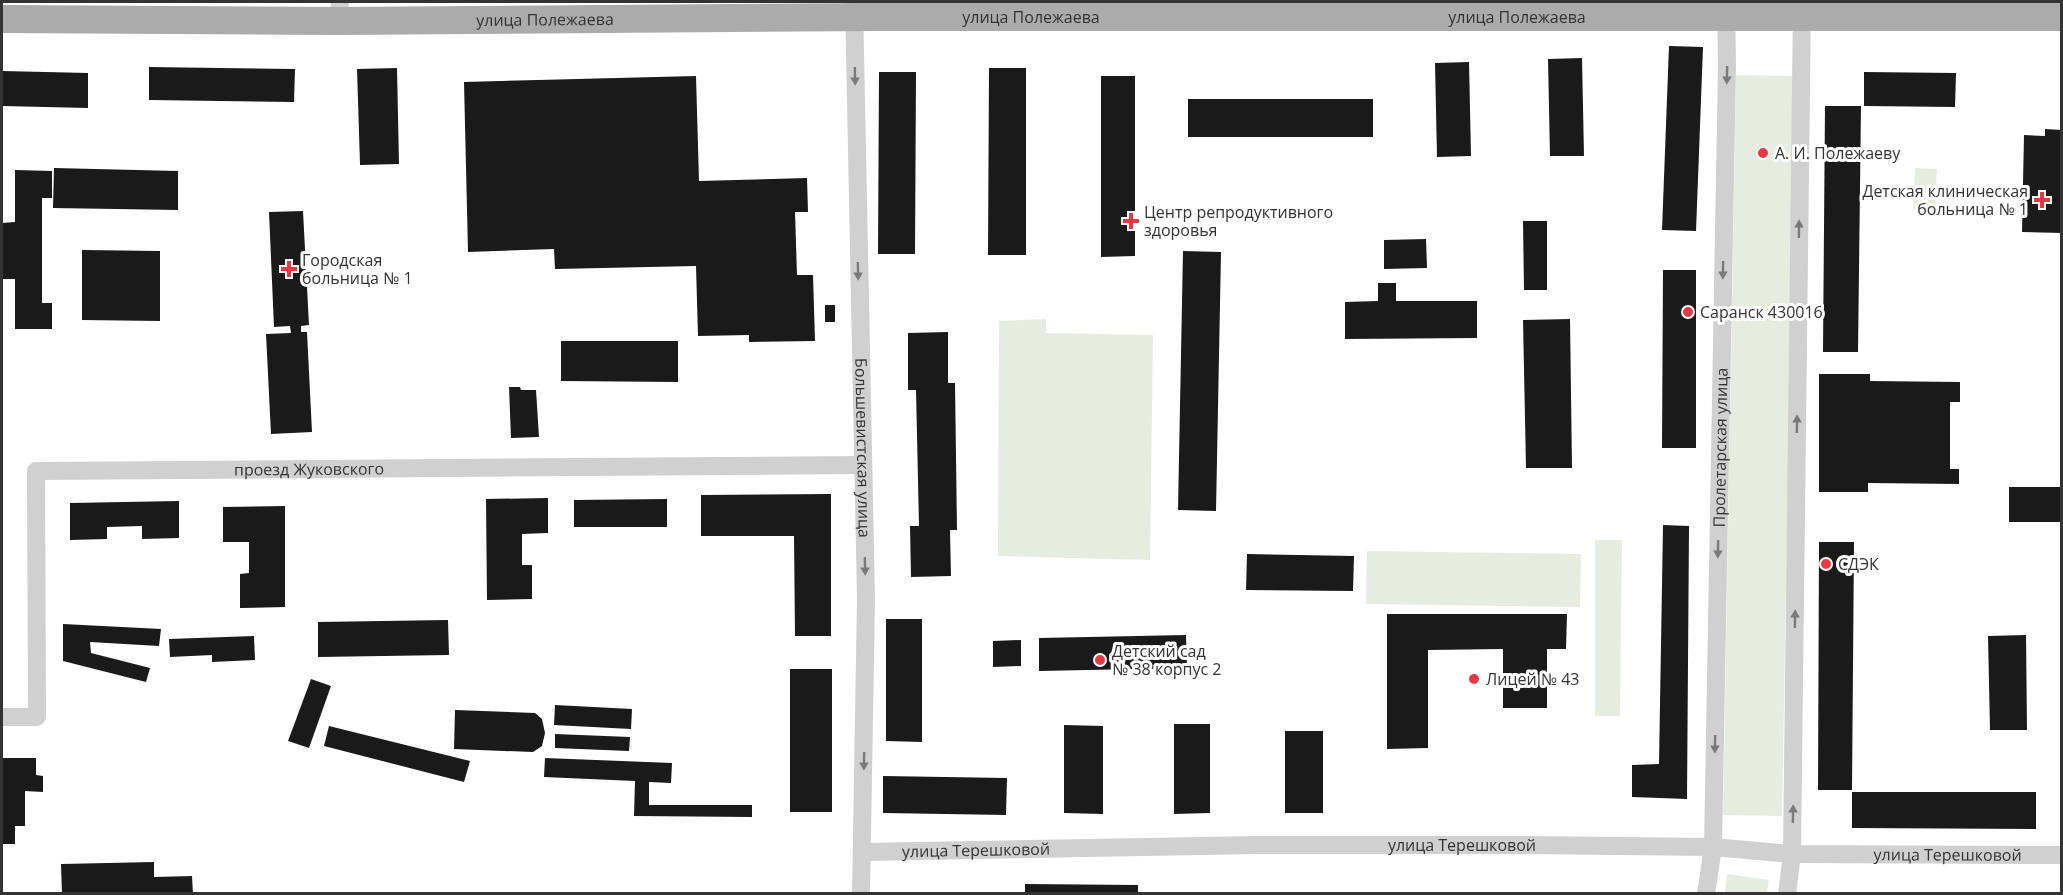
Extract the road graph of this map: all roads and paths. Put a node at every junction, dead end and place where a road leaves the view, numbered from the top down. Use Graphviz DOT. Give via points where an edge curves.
graph roads {
  1 [pos="854,9"];
  2 [pos="1726,9"];
  3 [pos="1801,9"];
  4 [pos="339,11"];
  5 [pos="2061,17"];
  6 [pos="2,19"];
  7 [pos="862,465"];
  8 [pos="2,717"];
  9 [pos="1713,847"];
  10 [pos="862,852"];
  11 [pos="1792,854"];
  12 [pos="2061,855"];
  13 [pos="861,894"];
  14 [pos="1706,894"];
  15 [pos="1787,894"];
  1 -- 2 [label="main road, улица Полежаева"];
  1 -- 4 [label="main road, улица Полежаева"];
  1 -- 7 [label="street, Большевистская улица, one-way"];
  2 -- 3 [label="main road, улица Полежаева"];
  2 -- 9 [label="street, Пролетарская улица, one-way"];
  3 -- 5 [label="main road, улица Полежаева"];
  11 -- 3 [label="street, one-way"];
  4 -- 6 [label="main road, улица Полежаева"];
  7 -- 8 [label="street, проезд Жуковского" via="36,471 37,717"];
  7 -- 10 [label="street, Большевистская улица, one-way" via="866,599"];
  9 -- 10 [label="street, улица Терешковой" via="1269,845"];
  9 -- 11 [label="street, улица Терешковой"];
  9 -- 14 [label="street, Пролетарская улица"];
  10 -- 13 [label="street, Большевистская улица"];
  11 -- 12 [label="street, улица Терешковой"];
  11 -- 15 [label="street"];
}
